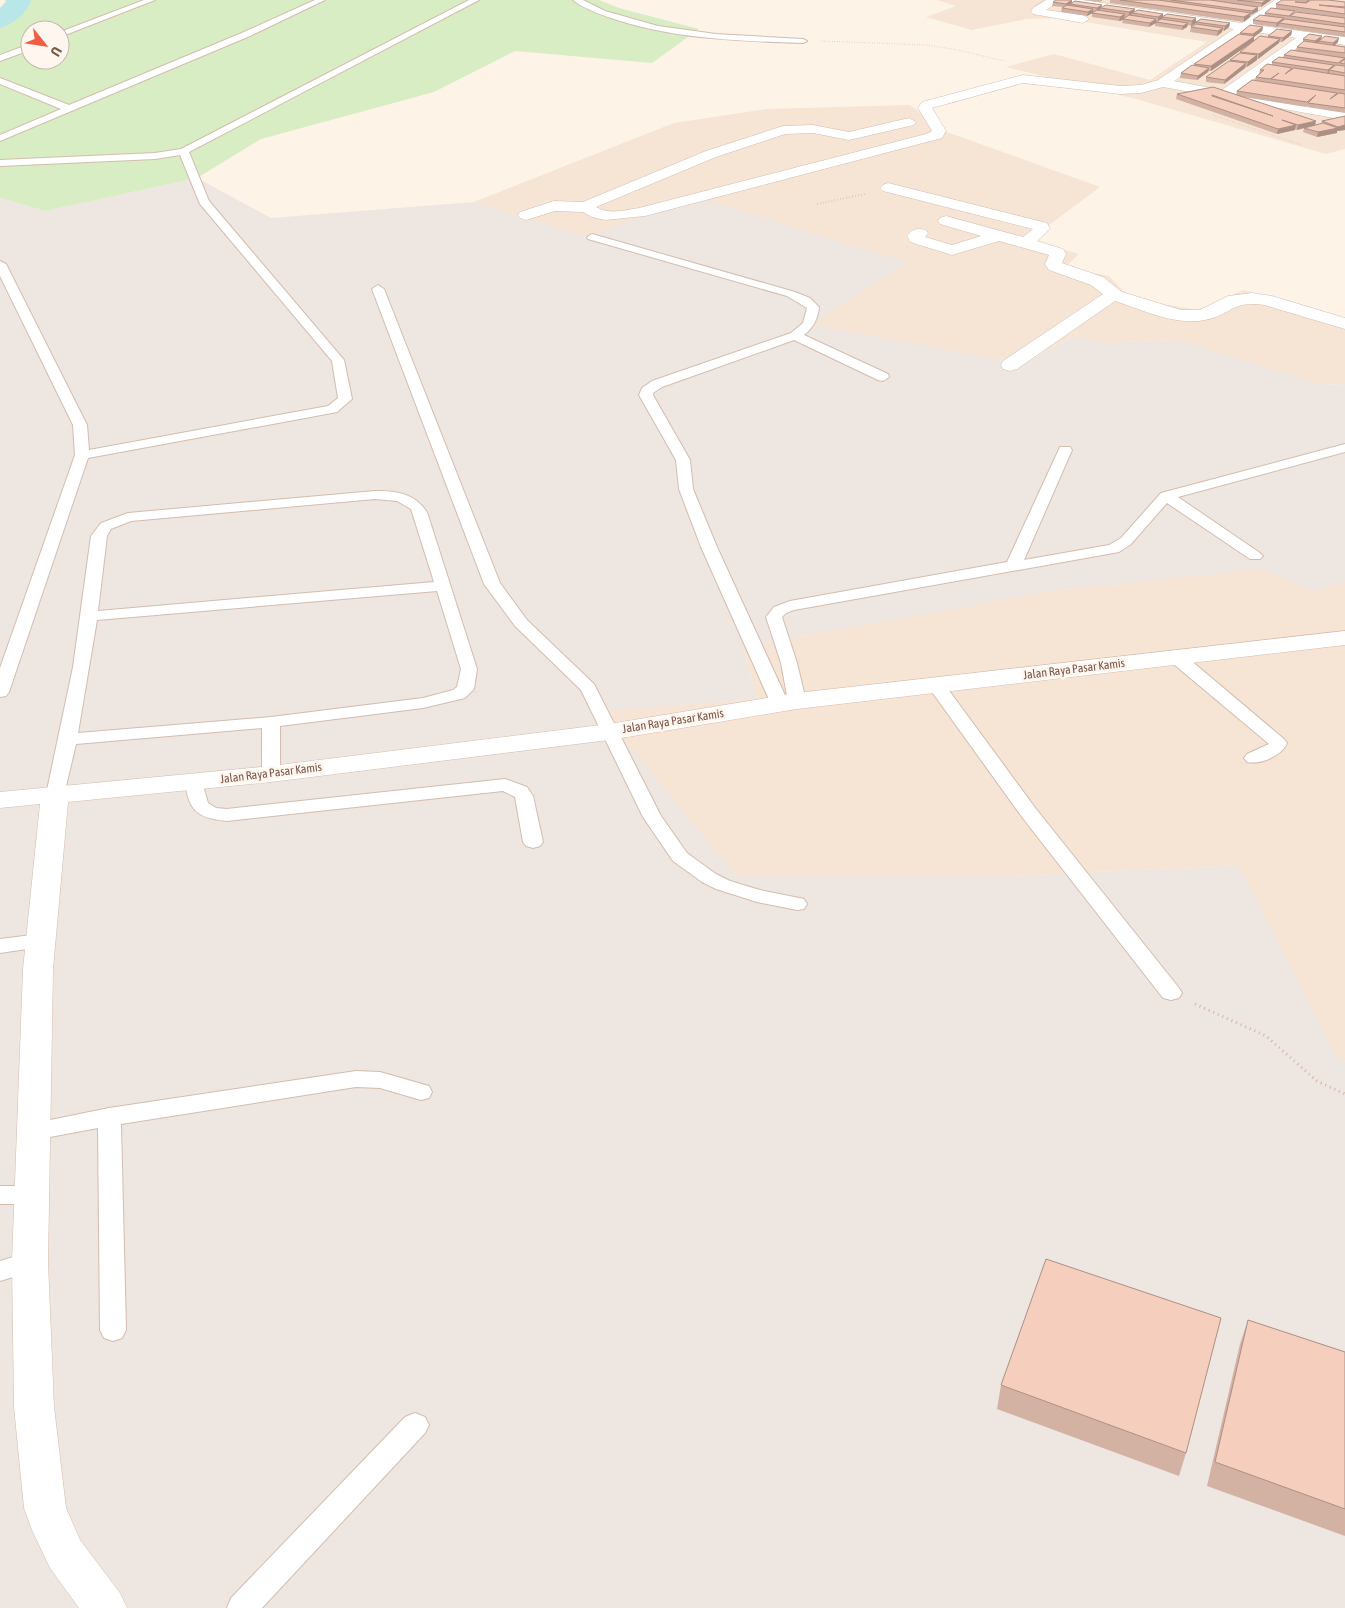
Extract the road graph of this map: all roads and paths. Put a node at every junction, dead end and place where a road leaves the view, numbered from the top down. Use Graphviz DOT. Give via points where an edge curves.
graph roads {
  1 [pos="152,0"];
  2 [pos="321,0"];
  3 [pos="475,0"];
  4 [pos="577,0"];
  5 [pos="1054,0"];
  6 [pos="1058,0"];
  7 [pos="1282,0"];
  8 [pos="1106,3"];
  9 [pos="1247,8"];
  10 [pos="1266,11"];
  11 [pos="1286,14"];
  12 [pos="1099,22"];
  13 [pos="1243,26"];
  14 [pos="70,31"];
  15 [pos="1307,36"];
  16 [pos="1204,38"];
  17 [pos="803,41"];
  18 [pos="1223,41"];
  19 [pos="1345,41"];
  20 [pos="20,51"];
  21 [pos="1286,52"];
  22 [pos="1306,54"];
  23 [pos="0,58"];
  24 [pos="1010,63"];
  25 [pos="1265,67"];
  26 [pos="1283,70"];
  27 [pos="0,81"];
  28 [pos="1244,82"];
  29 [pos="1163,83"];
  30 [pos="1262,85"];
  31 [pos="1208,90"];
  32 [pos="1228,95"];
  33 [pos="1169,101"];
  34 [pos="70,110"];
  35 [pos="1345,117"];
  36 [pos="909,122"];
  37 [pos="765,135"];
  38 [pos="0,138"];
  39 [pos="791,144"];
  40 [pos="1302,145"];
  41 [pos="184,150"];
  42 [pos="816,152"];
  43 [pos="702,158"];
  44 [pos="842,160"];
  45 [pos="0,163"];
  46 [pos="725,163"];
  47 [pos="744,169"];
  48 [pos="772,178"];
  49 [pos="888,188"];
  50 [pos="817,204"];
  51 [pos="587,208"];
  52 [pos="972,209"];
  53 [pos="526,215"];
  54 [pos="920,232"];
  55 [pos="997,236"];
  56 [pos="592,237"];
  57 [pos="1025,244"];
  58 [pos="0,264"];
  59 [pos="378,290"];
  60 [pos="1113,295"];
  61 [pos="1345,324"];
  62 [pos="795,336"];
  63 [pos="1010,365"];
  64 [pos="883,377"];
  65 [pos="1345,448"];
  66 [pos="1065,450"];
  67 [pos="82,455"];
  68 [pos="1166,496"];
  69 [pos="1255,556"];
  70 [pos="1013,566"];
  71 [pos="443,586"];
  72 [pos="91,616"];
  73 [pos="1345,638"];
  74 [pos="1176,657"];
  75 [pos="936,685"];
  76 [pos="0,692"];
  77 [pos="789,703"];
  78 [pos="271,722"];
  79 [pos="609,732"];
  80 [pos="70,739"];
  81 [pos="1254,758"];
  82 [pos="271,774"];
  83 [pos="194,782"];
  84 [pos="55,795"];
  85 [pos="0,800"];
  86 [pos="533,842"];
  87 [pos="797,904"];
  88 [pos="40,940"];
  89 [pos="0,946"];
  90 [pos="1172,993"];
  91 [pos="421,1092"];
  92 [pos="1345,1094"];
  93 [pos="109,1117"];
  94 [pos="34,1131"];
  95 [pos="16,1195"];
  96 [pos="15,1266"];
  97 [pos="113,1330"];
  98 [pos="415,1425"];
  99 [pos="105,1608"];
  100 [pos="242,1608"];
  1 -- 14 [label="lane"];
  2 -- 34 [label="lane"];
  3 -- 41 [label="lane"];
  4 -- 17 [label="lane" via="597,11 681,32"];
  5 -- 12 [label="street" via="1037,12"];
  6 -- 8 [label="street"];
  7 -- 10 [label="street"];
  8 -- 13 [label="street"];
  9 -- 10 [label="street"];
  10 -- 11 [label="street"];
  10 -- 13 [label="street"];
  13 -- 15 [label="street"];
  13 -- 18 [label="street"];
  15 -- 19 [label="street"];
  15 -- 21 [label="street"];
  16 -- 18 [label="street"];
  17 -- 24 [label="path" via="926,45"];
  18 -- 29 [label="street"];
  20 -- 23 [label="lane"];
  21 -- 22 [label="street"];
  21 -- 25 [label="street"];
  25 -- 26 [label="street"];
  25 -- 28 [label="street"];
  27 -- 34 [label="lane"];
  28 -- 30 [label="street"];
  28 -- 32 [label="street"];
  29 -- 31 [label="street"];
  29 -- 44 [label="street" via="1120,90 1023,79 926,106 939,132 936,136"];
  31 -- 32 [label="street"];
  31 -- 33 [label="street"];
  32 -- 35 [label="street" via="1310,121"];
  33 -- 40 [label="path"];
  34 -- 38 [label="lane"];
  36 -- 37 [label="street" via="849,136 801,128"];
  37 -- 39 [label="street"];
  37 -- 43 [label="street"];
  41 -- 45 [label="lane" via="156,156"];
  41 -- 67 [label="lane" via="204,202 338,360 345,400 332,408"];
  42 -- 44 [label="street"];
  43 -- 46 [label="street"];
  43 -- 51 [label="street" via="597,200"];
  44 -- 48 [label="street"];
  47 -- 48 [label="street"];
  48 -- 51 [label="street" via="639,213 604,215"];
  49 -- 50 [label="path"];
  49 -- 52 [label="street"];
  51 -- 53 [label="street" via="554,206"];
  52 -- 55 [label="street" via="946,221"];
  52 -- 57 [label="street" via="1041,226 1042,229"];
  54 -- 55 [label="street" via="916,239 952,250"];
  55 -- 57 [label="street"];
  56 -- 62 [label="lane" via="806,301 813,307 814,316"];
  57 -- 60 [label="street" via="1057,252 1055,266 1098,281"];
  58 -- 67 [label="lane" via="80,425"];
  59 -- 79 [label="lane" via="492,584 521,623 588,688"];
  60 -- 61 [label="street" via="1169,312 1195,316 1240,298 1260,298"];
  60 -- 63 [label="street"];
  62 -- 64 [label="lane"];
  62 -- 77 [label="lane" via="657,384 650,387 646,395 683,460 686,489 709,547"];
  65 -- 68 [label="lane"];
  66 -- 70 [label="lane"];
  67 -- 76 [label="lane"];
  68 -- 69 [label="lane"];
  68 -- 70 [label="lane" via="1114,550"];
  70 -- 77 [label="lane" via="780,610 774,617 789,663"];
  71 -- 72 [label="lane"];
  71 -- 72 [label="lane" via="415,504 394,495 376,495 128,517 112,522 99,536"];
  71 -- 78 [label="lane" via="469,669 465,688 459,694 423,703"];
  72 -- 80 [label="lane"];
  73 -- 74 [label="street, Jalan Raya Pasar Kamis"];
  74 -- 75 [label="street, Jalan Raya Pasar Kamis"];
  74 -- 81 [label="lane" via="1278,743 1276,748"];
  75 -- 77 [label="street, Jalan Raya Pasar Kamis"];
  75 -- 90 [label="lane" via="1029,813"];
  77 -- 79 [label="street, Jalan Raya Pasar Kamis"];
  78 -- 80 [label="lane"];
  78 -- 82 [label="lane"];
  79 -- 82 [label="street, Jalan Raya Pasar Kamis"];
  79 -- 87 [label="lane" via="652,817 680,856 723,885"];
  80 -- 84 [label="lane"];
  82 -- 83 [label="street, Jalan Raya Pasar Kamis"];
  83 -- 84 [label="street, Jalan Raya Pasar Kamis"];
  83 -- 86 [label="lane" via="199,806 209,813 227,815 505,785 524,796"];
  84 -- 85 [label="street, Jalan Raya Pasar Kamis"];
  84 -- 88 [label="street"];
  88 -- 89 [label="lane"];
  88 -- 94 [label="street"];
  90 -- 92 [label="path" via="1266,1036 1317,1081"];
  91 -- 93 [label="lane" via="380,1080 356,1079"];
  93 -- 94 [label="lane"];
  93 -- 97 [label="lane"];
  94 -- 95 [label="street"];
  95 -- 96 [label="street"];
  96 -- 99 [label="street" via="46,1508 65,1554"];
  98 -- 100 [label="lane"];
}
